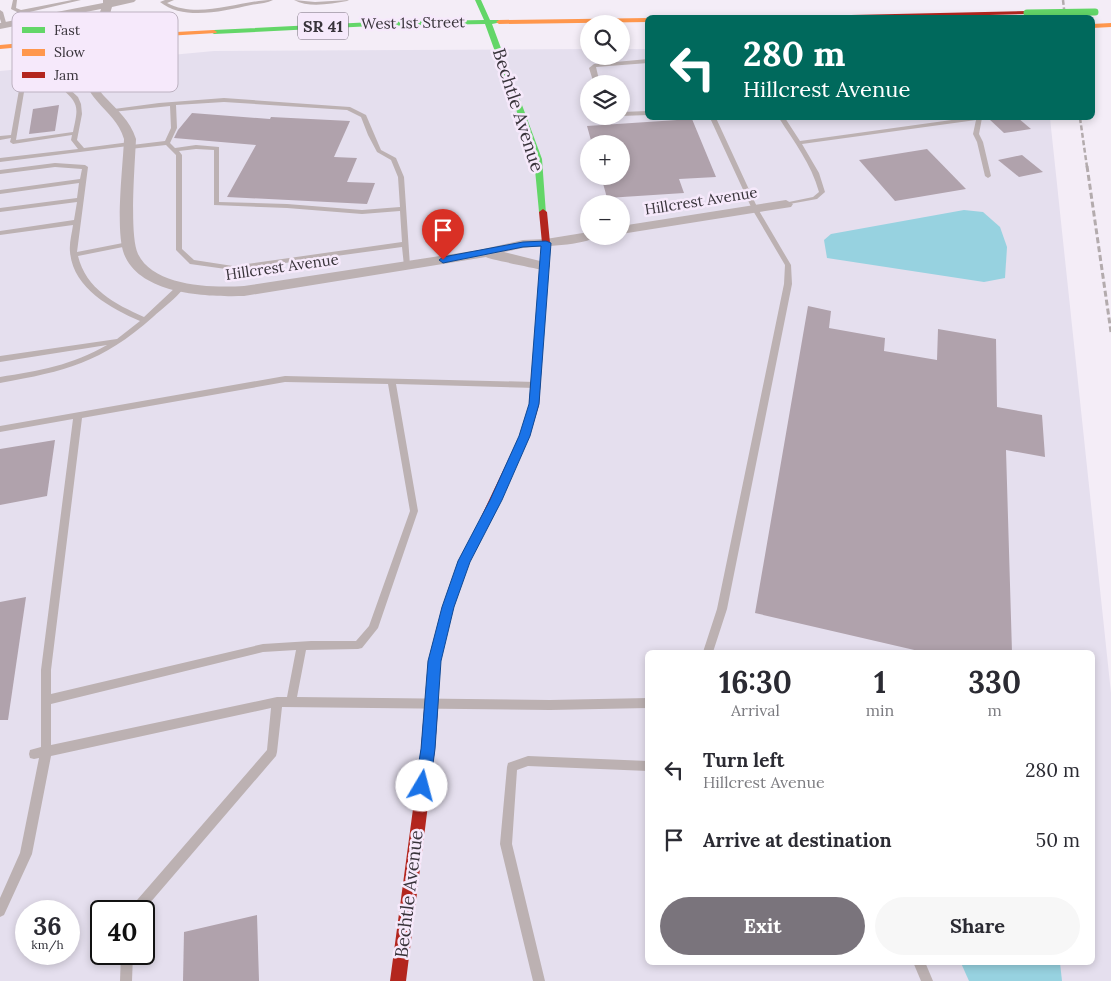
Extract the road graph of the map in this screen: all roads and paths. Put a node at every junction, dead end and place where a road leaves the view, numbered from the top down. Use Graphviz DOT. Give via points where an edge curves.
graph roads {
  1 [pos="79,0"];
  2 [pos="131,0"];
  3 [pos="172,0"];
  4 [pos="270,0"];
  5 [pos="296,0"];
  6 [pos="347,0"];
  7 [pos="478,0"];
  8 [pos="15,1"];
  9 [pos="108,2"];
  10 [pos="0,12"];
  11 [pos="64,12"];
  12 [pos="1099,12"];
  13 [pos="907,15"];
  14 [pos="645,20"];
  15 [pos="487,22"];
  16 [pos="2,26"];
  17 [pos="1095,26"];
  18 [pos="1111,26"];
  19 [pos="435,35"];
  20 [pos="178,37"];
  21 [pos="178,41"];
  22 [pos="645,62"];
  23 [pos="594,75"];
  24 [pos="21,92"];
  25 [pos="69,92"];
  26 [pos="98,92"];
  27 [pos="174,104"];
  28 [pos="114,111"];
  29 [pos="645,113"];
  30 [pos="630,114"];
  31 [pos="714,120"];
  32 [pos="783,120"];
  33 [pos="960,120"];
  34 [pos="980,120"];
  35 [pos="76,133"];
  36 [pos="14,136"];
  37 [pos="0,138"];
  38 [pos="167,143"];
  39 [pos="797,143"];
  40 [pos="130,146"];
  41 [pos="83,150"];
  42 [pos="174,150"];
  43 [pos="0,160"];
  44 [pos="0,172"];
  45 [pos="988,176"];
  46 [pos="83,181"];
  47 [pos="0,192"];
  48 [pos="80,199"];
  49 [pos="786,204"];
  50 [pos="403,209"];
  51 [pos="755,209"];
  52 [pos="0,210"];
  53 [pos="77,222"];
  54 [pos="630,229"];
  55 [pos="0,233"];
  56 [pos="580,237"];
  57 [pos="546,243"];
  58 [pos="128,244"];
  59 [pos="406,244"];
  60 [pos="479,254"];
  61 [pos="74,255"];
  62 [pos="408,266"];
  63 [pos="543,266"];
  64 [pos="180,288"];
  65 [pos="145,320"];
  66 [pos="121,341"];
  67 [pos="0,360"];
  68 [pos="0,380"];
  69 [pos="392,381"];
  70 [pos="536,385"];
  71 [pos="78,415"];
  72 [pos="0,428"];
  73 [pos="302,646"];
  74 [pos="709,650"];
  75 [pos="46,700"];
  76 [pos="277,702"];
  77 [pos="291,702"];
  78 [pos="645,702"];
  79 [pos="431,703"];
  80 [pos="46,752"];
  81 [pos="34,754"];
  82 [pos="645,766"];
  83 [pos="145,900"];
  84 [pos="0,911"];
  85 [pos="127,965"];
  86 [pos="920,965"];
  87 [pos="126,981"];
  88 [pos="398,981"];
  89 [pos="539,981"];
  90 [pos="927,981"];
  1 -- 8 [label="lane" via="26,12 14,9"];
  2 -- 9 [label="street"];
  3 -- 4 [label="lane" via="162,2 168,7 190,11 218,10"];
  5 -- 6 [label="lane" via="317,4"];
  7 -- 15 [label="main road, Bechtle Avenue"];
  9 -- 11 [label="street"];
  10 -- 16 [label="lane"];
  12 -- 13 [label="main road, bridge"];
  14 -- 15 [label="main road, West 1st Street / SR 41"];
  15 -- 20 [label="main road, West 1st Street / SR 41" via="364,24"];
  15 -- 57 [label="main road, Bechtle Avenue" via="538,159"];
  17 -- 18 [label="main road"];
  19 -- 21 [label="main road, West 1st Street / SR 41"];
  22 -- 23 [label="lane" via="594,66"];
  24 -- 36 [label="lane"];
  25 -- 35 [label="lane" via="77,100"];
  26 -- 28 [label="street"];
  27 -- 28 [label="lane"];
  27 -- 38 [label="lane" via="174,128"];
  27 -- 50 [label="lane" via="224,100 348,108 364,116 379,151 394,159 401,177"];
  28 -- 40 [label="street" via="129,131"];
  29 -- 30 [label="lane"];
  31 -- 51 [label="lane"];
  32 -- 39 [label="lane"];
  33 -- 39 [label="lane"];
  34 -- 45 [label="lane" via="976,134"];
  35 -- 36 [label="lane" via="13,142"];
  35 -- 41 [label="lane" via="74,140"];
  36 -- 37 [label="lane"];
  38 -- 40 [label="lane"];
  38 -- 42 [label="lane"];
  39 -- 49 [label="lane" via="814,170 822,192 815,198"];
  40 -- 41 [label="lane"];
  40 -- 58 [label="street"];
  41 -- 43 [label="lane"];
  42 -- 50 [label="lane" via="217,148 216,204 362,212"];
  42 -- 59 [label="lane" via="179,155 179,250 192,262 233,268"];
  44 -- 46 [label="lane" via="55,166 85,167"];
  46 -- 47 [label="lane"];
  46 -- 48 [label="lane"];
  48 -- 52 [label="lane"];
  48 -- 53 [label="lane"];
  49 -- 51 [label="street, Hillcrest Avenue"];
  50 -- 59 [label="lane"];
  51 -- 54 [label="street, Hillcrest Avenue"];
  51 -- 74 [label="lane" via="788,265 788,284 722,610"];
  53 -- 55 [label="lane"];
  53 -- 61 [label="lane"];
  56 -- 57 [label="street, Hillcrest Avenue"];
  57 -- 60 [label="street, Hillcrest Avenue" via="523,244"];
  57 -- 63 [label="main road, Bechtle Avenue"];
  58 -- 61 [label="lane"];
  58 -- 64 [label="street, Hillcrest Avenue" via="131,254 145,270"];
  59 -- 62 [label="lane"];
  60 -- 62 [label="street, Hillcrest Avenue"];
  60 -- 63 [label="street, Hillcrest Avenue"];
  61 -- 65 [label="lane" via="80,275 91,289 120,309"];
  62 -- 64 [label="street, Hillcrest Avenue" via="244,291"];
  63 -- 70 [label="main road, Bechtle Avenue"];
  64 -- 65 [label="lane"];
  65 -- 66 [label="lane"];
  66 -- 67 [label="lane"];
  66 -- 68 [label="lane" via="67,367"];
  69 -- 70 [label="lane"];
  69 -- 71 [label="lane" via="285,379"];
  69 -- 73 [label="lane" via="414,511 373,628 358,645"];
  70 -- 79 [label="main road, Bechtle Avenue" via="525,436 464,561 448,607 434,661"];
  71 -- 72 [label="lane"];
  71 -- 75 [label="lane" via="47,662"];
  73 -- 75 [label="lane" via="263,648"];
  73 -- 77 [label="lane"];
  75 -- 80 [label="lane"];
  76 -- 77 [label="lane"];
  76 -- 80 [label="lane"];
  76 -- 83 [label="lane" via="272,752"];
  77 -- 79 [label="lane"];
  78 -- 79 [label="lane" via="550,705"];
  79 -- 88 [label="main road, Bechtle Avenue"];
  80 -- 81 [label="lane"];
  80 -- 84 [label="lane" via="26,854"];
  82 -- 89 [label="lane" via="528,761 512,767 506,844"];
  85 -- 87 [label="lane"];
  86 -- 90 [label="lane"];
}
